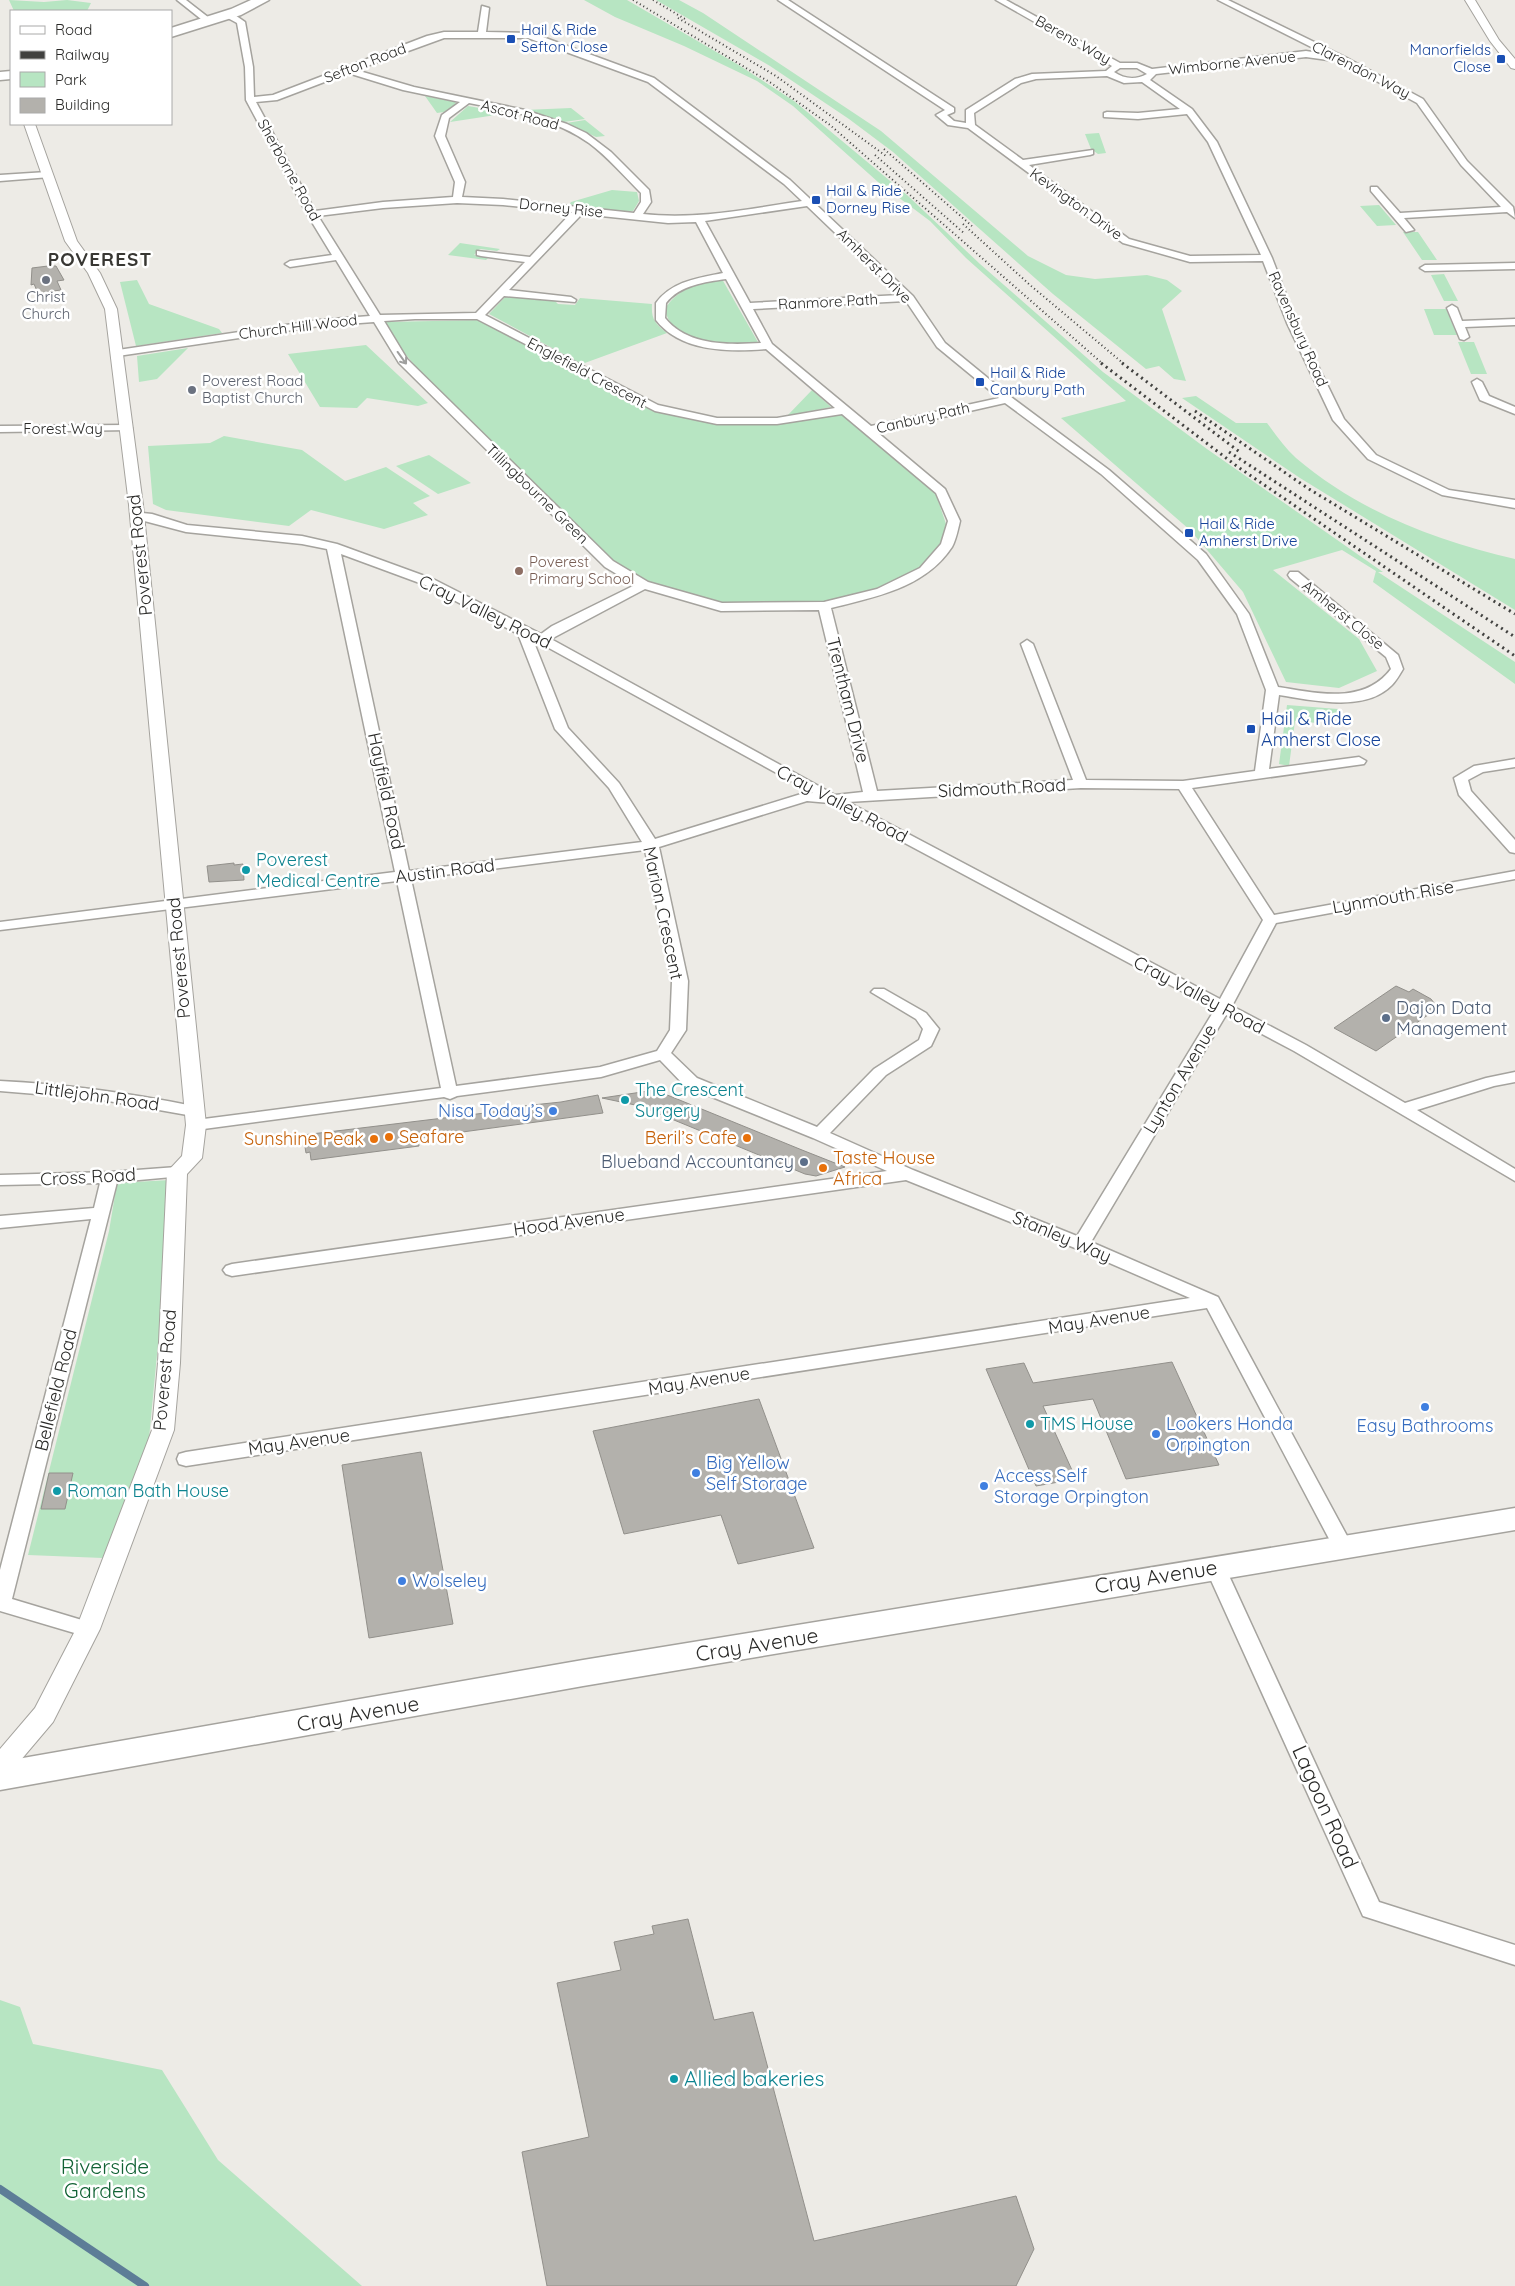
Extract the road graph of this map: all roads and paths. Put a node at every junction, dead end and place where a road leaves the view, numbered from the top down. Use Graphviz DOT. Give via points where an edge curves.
graph roads {
  1 [pos="181,0"];
  2 [pos="262,0"];
  3 [pos="782,0"];
  4 [pos="1000,0"];
  5 [pos="1222,0"];
  6 [pos="1470,0"];
  7 [pos="485,8"];
  8 [pos="229,15"];
  9 [pos="209,21"];
  10 [pos="172,33"];
  11 [pos="482,35"];
  12 [pos="1310,43"];
  13 [pos="1306,54"];
  14 [pos="1342,59"];
  15 [pos="1119,66"];
  16 [pos="1515,66"];
  17 [pos="348,70"];
  18 [pos="1109,73"];
  19 [pos="1147,75"];
  20 [pos="250,100"];
  21 [pos="467,102"];
  22 [pos="951,110"];
  23 [pos="1189,111"];
  24 [pos="969,112"];
  25 [pos="1108,115"];
  26 [pos="29,125"];
  27 [pos="971,126"];
  28 [pos="1090,152"];
  29 [pos="1021,163"];
  30 [pos="47,175"];
  31 [pos="0,178"];
  32 [pos="1374,189"];
  33 [pos="457,200"];
  34 [pos="810,203"];
  35 [pos="580,210"];
  36 [pos="1512,212"];
  37 [pos="312,214"];
  38 [pos="1397,216"];
  39 [pos="636,217"];
  40 [pos="698,219"];
  41 [pos="1410,230"];
  42 [pos="481,253"];
  43 [pos="339,257"];
  44 [pos="1267,258"];
  45 [pos="531,260"];
  46 [pos="290,264"];
  47 [pos="1515,266"];
  48 [pos="1425,268"];
  49 [pos="730,275"];
  50 [pos="500,292"];
  51 [pos="910,298"];
  52 [pos="571,300"];
  53 [pos="746,306"];
  54 [pos="1452,308"];
  55 [pos="479,316"];
  56 [pos="376,318"];
  57 [pos="1515,322"];
  58 [pos="1459,324"];
  59 [pos="1464,337"];
  60 [pos="768,346"];
  61 [pos="118,353"];
  62 [pos="1477,382"];
  63 [pos="1008,399"];
  64 [pos="844,410"];
  65 [pos="1515,411"];
  66 [pos="0,419"];
  67 [pos="125,423"];
  68 [pos="0,429"];
  69 [pos="869,430"];
  70 [pos="1515,504"];
  71 [pos="137,515"];
  72 [pos="333,547"];
  73 [pos="1294,575"];
  74 [pos="644,585"];
  75 [pos="824,606"];
  76 [pos="523,632"];
  77 [pos="542,639"];
  78 [pos="1027,644"];
  79 [pos="1273,690"];
  80 [pos="1359,761"];
  81 [pos="1515,763"];
  82 [pos="1260,775"];
  83 [pos="1081,784"];
  84 [pos="1183,785"];
  85 [pos="872,795"];
  86 [pos="833,799"];
  87 [pos="651,845"];
  88 [pos="1515,850"];
  89 [pos="1515,874"];
  90 [pos="404,876"];
  91 [pos="174,904"];
  92 [pos="1270,920"];
  93 [pos="0,926"];
  94 [pos="879,992"];
  95 [pos="1223,1008"];
  96 [pos="663,1054"];
  97 [pos="1515,1077"];
  98 [pos="0,1086"];
  99 [pos="450,1094"];
  100 [pos="1404,1109"];
  101 [pos="194,1118"];
  102 [pos="818,1134"];
  103 [pos="177,1172"];
  104 [pos="907,1174"];
  105 [pos="1515,1176"];
  106 [pos="110,1177"];
  107 [pos="0,1180"];
  108 [pos="101,1213"];
  109 [pos="0,1222"];
  110 [pos="1081,1244"];
  111 [pos="232,1270"];
  112 [pos="1212,1301"];
  113 [pos="186,1459"];
  114 [pos="1515,1519"];
  115 [pos="1343,1547"];
  116 [pos="1215,1568"];
  117 [pos="1,1603"];
  118 [pos="88,1629"];
  119 [pos="0,1766"];
  120 [pos="0,1776"];
  121 [pos="1515,1955"];
  1 -- 9 [label="street"];
  2 -- 8 [label="main road"];
  3 -- 22 [label="street"];
  4 -- 15 [label="street, Berens Way"];
  5 -- 12 [label="street, Clarendon Way"];
  6 -- 16 [label="street"];
  7 -- 11 [label="street"];
  8 -- 9 [label="main road"];
  8 -- 20 [label="street, Sherborne Road" via="241,22 249,67"];
  9 -- 10 [label="main road"];
  11 -- 17 [label="street, Sefton Road" via="430,38"];
  11 -- 34 [label="street, Amherst Drive" via="529,35 651,80 787,182"];
  12 -- 13 [label="street"];
  12 -- 14 [label="street, Clarendon Way"];
  13 -- 14 [label="street, Wimborne Avenue"];
  13 -- 19 [label="street, Wimborne Avenue"];
  14 -- 36 [label="street, Clarendon Way" via="1420,101 1464,163"];
  15 -- 18 [label="street"];
  15 -- 19 [label="street, Ravensbury Road" via="1138,66"];
  17 -- 20 [label="street, Sefton Road" via="274,98"];
  17 -- 21 [label="street, Ascot Road" via="411,90"];
  18 -- 19 [label="street" via="1122,79"];
  18 -- 24 [label="street" via="1035,76 1018,81 977,110"];
  19 -- 23 [label="street, Ravensbury Road"];
  20 -- 37 [label="street, Sherborne Road"];
  21 -- 33 [label="street" via="446,117 440,136 460,182"];
  21 -- 39 [label="street, Ascot Road" via="520,112 585,136 646,192 646,202"];
  22 -- 24 [label="street"];
  22 -- 27 [label="street, Kevington Drive" via="941,115 951,123"];
  23 -- 25 [label="street"];
  23 -- 44 [label="street, Ravensbury Road" via="1212,142"];
  24 -- 27 [label="street"];
  26 -- 30 [label="street, Poverest Road"];
  27 -- 29 [label="street, Kevington Drive"];
  28 -- 29 [label="street"];
  29 -- 44 [label="street, Kevington Drive" via="1126,241 1190,259"];
  30 -- 31 [label="street"];
  30 -- 61 [label="street, Poverest Road" via="71,241 94,272 111,309"];
  32 -- 38 [label="street"];
  33 -- 35 [label="street, Dorney Rise"];
  33 -- 37 [label="street, Dorney Rise" via="383,204"];
  34 -- 40 [label="street, Dorney Rise"];
  34 -- 51 [label="street, Amherst Drive"];
  35 -- 39 [label="street, Dorney Rise"];
  35 -- 45 [label="street"];
  36 -- 38 [label="street"];
  37 -- 43 [label="street, Sherborne Road"];
  38 -- 41 [label="street"];
  39 -- 40 [label="street, Dorney Rise"];
  40 -- 49 [label="street, Tillingbourne Green"];
  42 -- 45 [label="street"];
  43 -- 46 [label="street"];
  43 -- 56 [label="street, Sherborne Road"];
  44 -- 70 [label="street, Ravensbury Road" via="1292,323 1338,420 1372,457 1446,493"];
  45 -- 50 [label="street"];
  47 -- 48 [label="street"];
  49 -- 53 [label="street, Tillingbourne Green"];
  49 -- 60 [label="street" via="684,286 669,295 660,304 660,318 673,332 703,343 739,348"];
  50 -- 52 [label="street"];
  50 -- 55 [label="street"];
  51 -- 53 [label="street, Ranmore Path"];
  51 -- 63 [label="street, Amherst Drive" via="940,345"];
  53 -- 60 [label="street, Tillingbourne Green"];
  54 -- 58 [label="street"];
  55 -- 56 [label="street, Church Hill Wood"];
  55 -- 64 [label="street, Englefield Crescent" via="655,408 727,421 777,421"];
  56 -- 61 [label="street, Church Hill Wood" via="319,323"];
  56 -- 74 [label="street, Tillingbourne Green, one-way" via="403,361 437,396 609,564"];
  57 -- 58 [label="street"];
  58 -- 59 [label="street"];
  60 -- 64 [label="street, Tillingbourne Green"];
  61 -- 67 [label="street, Poverest Road"];
  62 -- 65 [label="street" via="1484,398"];
  63 -- 69 [label="street, Canbury Path"];
  63 -- 79 [label="street, Amherst Drive" via="1105,472 1202,558 1243,614"];
  64 -- 69 [label="street, Tillingbourne Green"];
  66 -- 67 [label="street, Forest Way"];
  67 -- 68 [label="street, Forest Way"];
  67 -- 71 [label="street, Poverest Road"];
  69 -- 75 [label="street, Tillingbourne Green" via="941,491 954,521 947,545 924,571 881,592"];
  71 -- 72 [label="street, Cray Valley Road" via="186,528 302,540"];
  71 -- 91 [label="street, Poverest Road"];
  72 -- 76 [label="street, Cray Valley Road" via="429,582"];
  72 -- 90 [label="street, Hayfield Road"];
  73 -- 79 [label="street, Amherst Close" via="1392,655 1397,669 1393,678 1373,692 1354,697 1335,698"];
  74 -- 75 [label="street, Tillingbourne Green" via="721,607"];
  74 -- 77 [label="street"];
  75 -- 85 [label="street, Trentham Drive"];
  76 -- 77 [label="street, Cray Valley Road"];
  76 -- 87 [label="street, Marion Crescent" via="562,729 614,786"];
  77 -- 86 [label="street, Cray Valley Road"];
  78 -- 83 [label="street"];
  79 -- 82 [label="street"];
  80 -- 82 [label="street, Sidmouth Road"];
  81 -- 88 [label="street" via="1479,769 1461,778 1464,792"];
  82 -- 84 [label="street, Sidmouth Road"];
  83 -- 84 [label="street, Sidmouth Road"];
  83 -- 85 [label="street, Sidmouth Road"];
  84 -- 92 [label="street"];
  85 -- 86 [label="street, Sidmouth Road"];
  86 -- 87 [label="street, Sidmouth Road" via="806,797"];
  86 -- 95 [label="street, Cray Valley Road"];
  87 -- 90 [label="street, Austin Road"];
  87 -- 96 [label="street, Marion Crescent" via="680,981 678,1030"];
  89 -- 92 [label="street, Lynmouth Rise"];
  90 -- 91 [label="street, Austin Road"];
  90 -- 99 [label="street, Hayfield Road"];
  91 -- 93 [label="street, Austin Road"];
  91 -- 101 [label="street, Poverest Road"];
  92 -- 95 [label="street, Lynton Avenue"];
  94 -- 102 [label="street" via="921,1016 931,1029 926,1042 880,1072"];
  95 -- 100 [label="street, Cray Valley Road" via="1300,1048"];
  95 -- 110 [label="street, Lynton Avenue"];
  96 -- 99 [label="street" via="602,1072"];
  96 -- 102 [label="street, Stanley Way" via="691,1082"];
  97 -- 100 [label="street" via="1492,1081"];
  98 -- 101 [label="street, Littlejohn Road" via="94,1093"];
  99 -- 101 [label="street"];
  100 -- 105 [label="street, Cray Valley Road"];
  101 -- 103 [label="street, Poverest Road" via="192,1158"];
  102 -- 104 [label="street, Stanley Way"];
  103 -- 106 [label="street, Cross Road"];
  103 -- 118 [label="street, Poverest Road" via="163,1430"];
  104 -- 110 [label="street, Stanley Way"];
  104 -- 111 [label="street, Hood Avenue"];
  106 -- 107 [label="street, Cross Road"];
  106 -- 108 [label="street, Bellefield Road"];
  108 -- 109 [label="street" via="58,1214"];
  108 -- 117 [label="street, Bellefield Road"];
  110 -- 112 [label="street, Stanley Way"];
  112 -- 113 [label="street, May Avenue"];
  112 -- 115 [label="street"];
  114 -- 115 [label="main road, Cray Avenue"];
  115 -- 116 [label="main road, Cray Avenue"];
  116 -- 120 [label="main road, Cray Avenue" via="583,1673"];
  116 -- 121 [label="street, Lagoon Road" via="1371,1909"];
  117 -- 118 [label="street"];
  118 -- 119 [label="street, Poverest Road" via="44,1715"];
}
